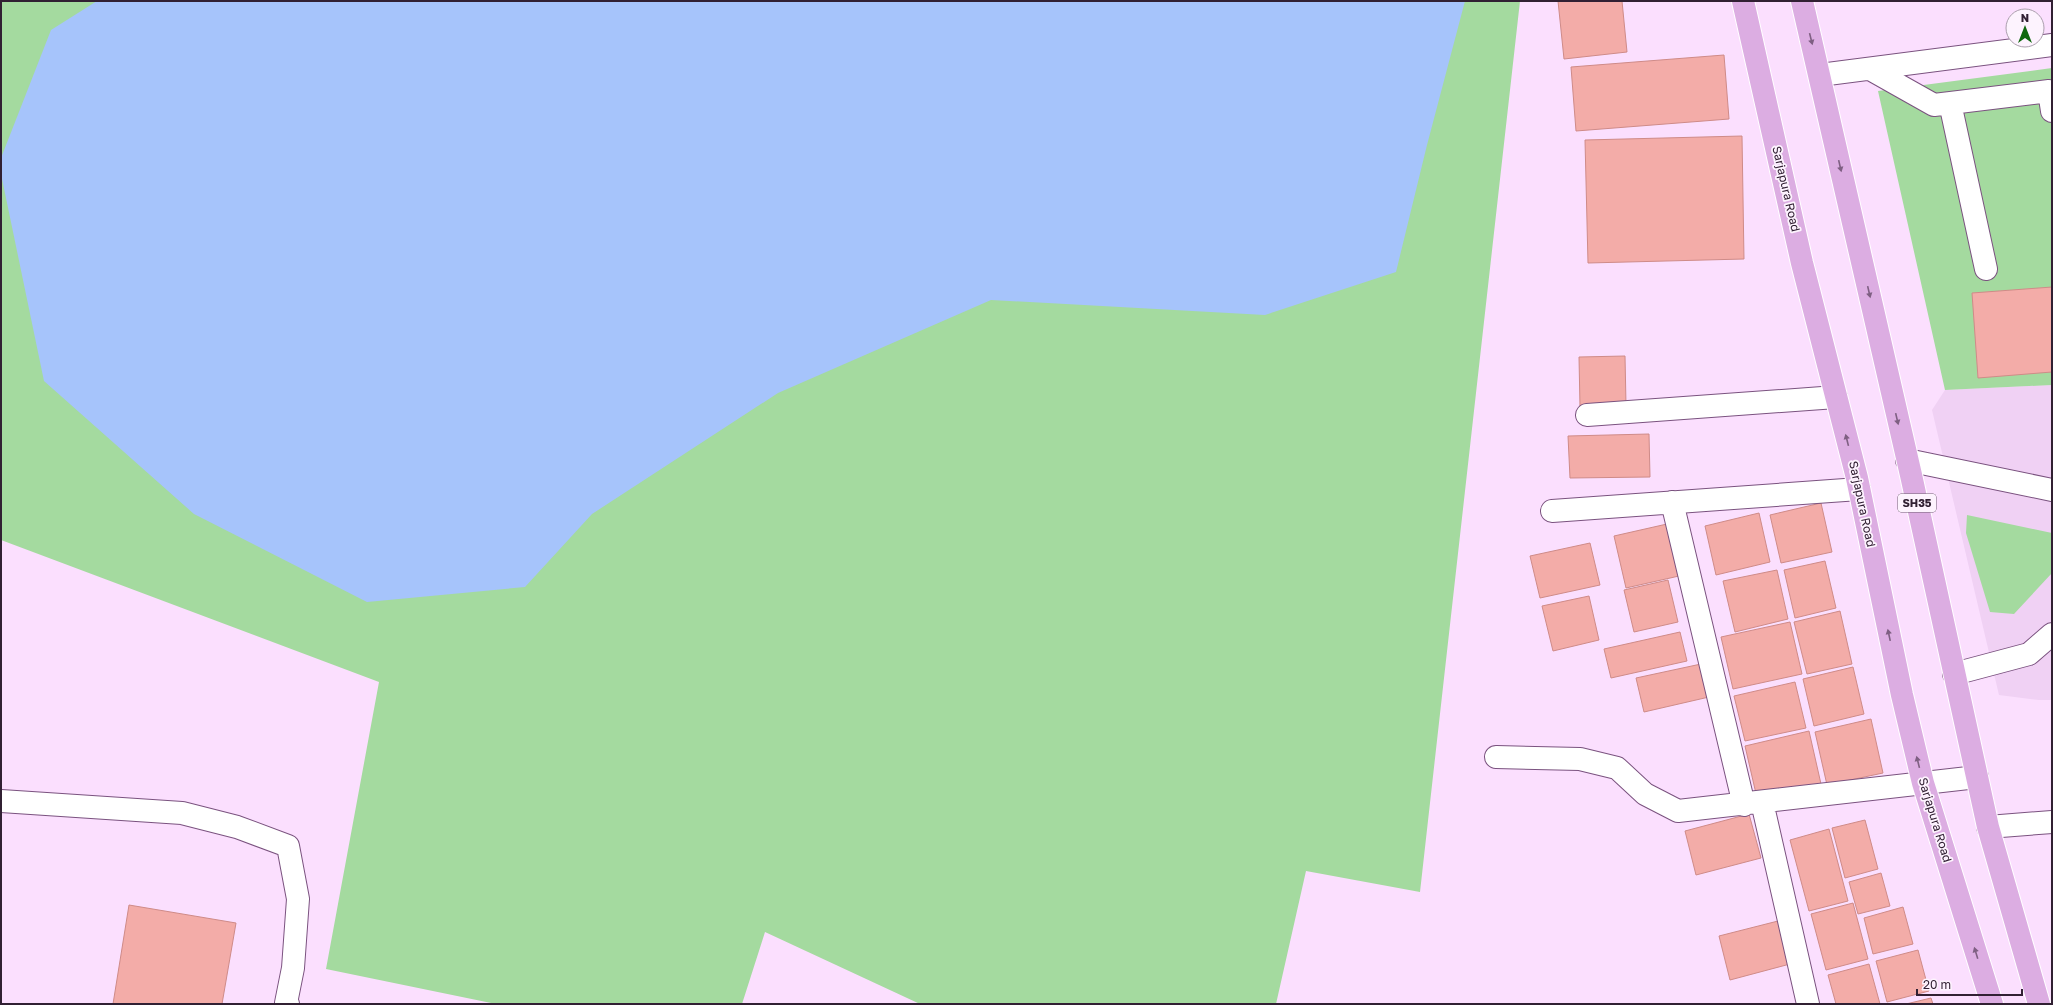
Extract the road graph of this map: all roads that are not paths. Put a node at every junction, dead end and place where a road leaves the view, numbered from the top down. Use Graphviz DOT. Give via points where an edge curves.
graph roads {
  1 [pos="1744,1"];
  2 [pos="1802,1"];
  3 [pos="2052,45"];
  4 [pos="1870,69"];
  5 [pos="1820,75"];
  6 [pos="1950,103"];
  7 [pos="2052,111"];
  8 [pos="1986,269"];
  9 [pos="1836,397"];
  10 [pos="1587,415"];
  11 [pos="1907,460"];
  12 [pos="1859,489"];
  13 [pos="2052,490"];
  14 [pos="1672,502"];
  15 [pos="1552,511"];
  16 [pos="2052,634"];
  17 [pos="1954,674"];
  18 [pos="1496,756"];
  19 [pos="1977,777"];
  20 [pos="1923,783"];
  21 [pos="1,802"];
  22 [pos="1753,803"];
  23 [pos="2052,822"];
  24 [pos="1988,826"];
  25 [pos="288,1004"];
  26 [pos="1808,1004"];
  27 [pos="1992,1004"];
  28 [pos="2039,1004"];
  1 -- 9 [label="main road, Sarjapura Road" via="1802,263"];
  2 -- 5 [label="main road, SH35, one-way"];
  3 -- 4 [label="street"];
  4 -- 5 [label="street"];
  4 -- 6 [label="street" via="1934,105"];
  5 -- 11 [label="main road, SH35, one-way"];
  6 -- 7 [label="street" via="2049,91"];
  6 -- 8 [label="street"];
  9 -- 10 [label="street"];
  12 -- 9 [label="main road, Sarjapura Road, one-way"];
  11 -- 13 [label="street"];
  11 -- 17 [label="main road, SH35"];
  12 -- 14 [label="street"];
  20 -- 12 [label="main road, Sarjapura Road, one-way"];
  14 -- 15 [label="street"];
  14 -- 22 [label="street"];
  16 -- 17 [label="street" via="2029,654"];
  17 -- 19 [label="main road, SH35"];
  18 -- 22 [label="street" via="1580,759 1617,768 1645,794 1678,812"];
  19 -- 20 [label="street"];
  19 -- 24 [label="main road, SH35"];
  20 -- 22 [label="street"];
  27 -- 20 [label="main road, Sarjapura Road, one-way"];
  21 -- 25 [label="street" via="182,813 237,826 288,846 298,899"];
  22 -- 26 [label="street"];
  23 -- 24 [label="street"];
  24 -- 28 [label="main road, SH35"];
}
